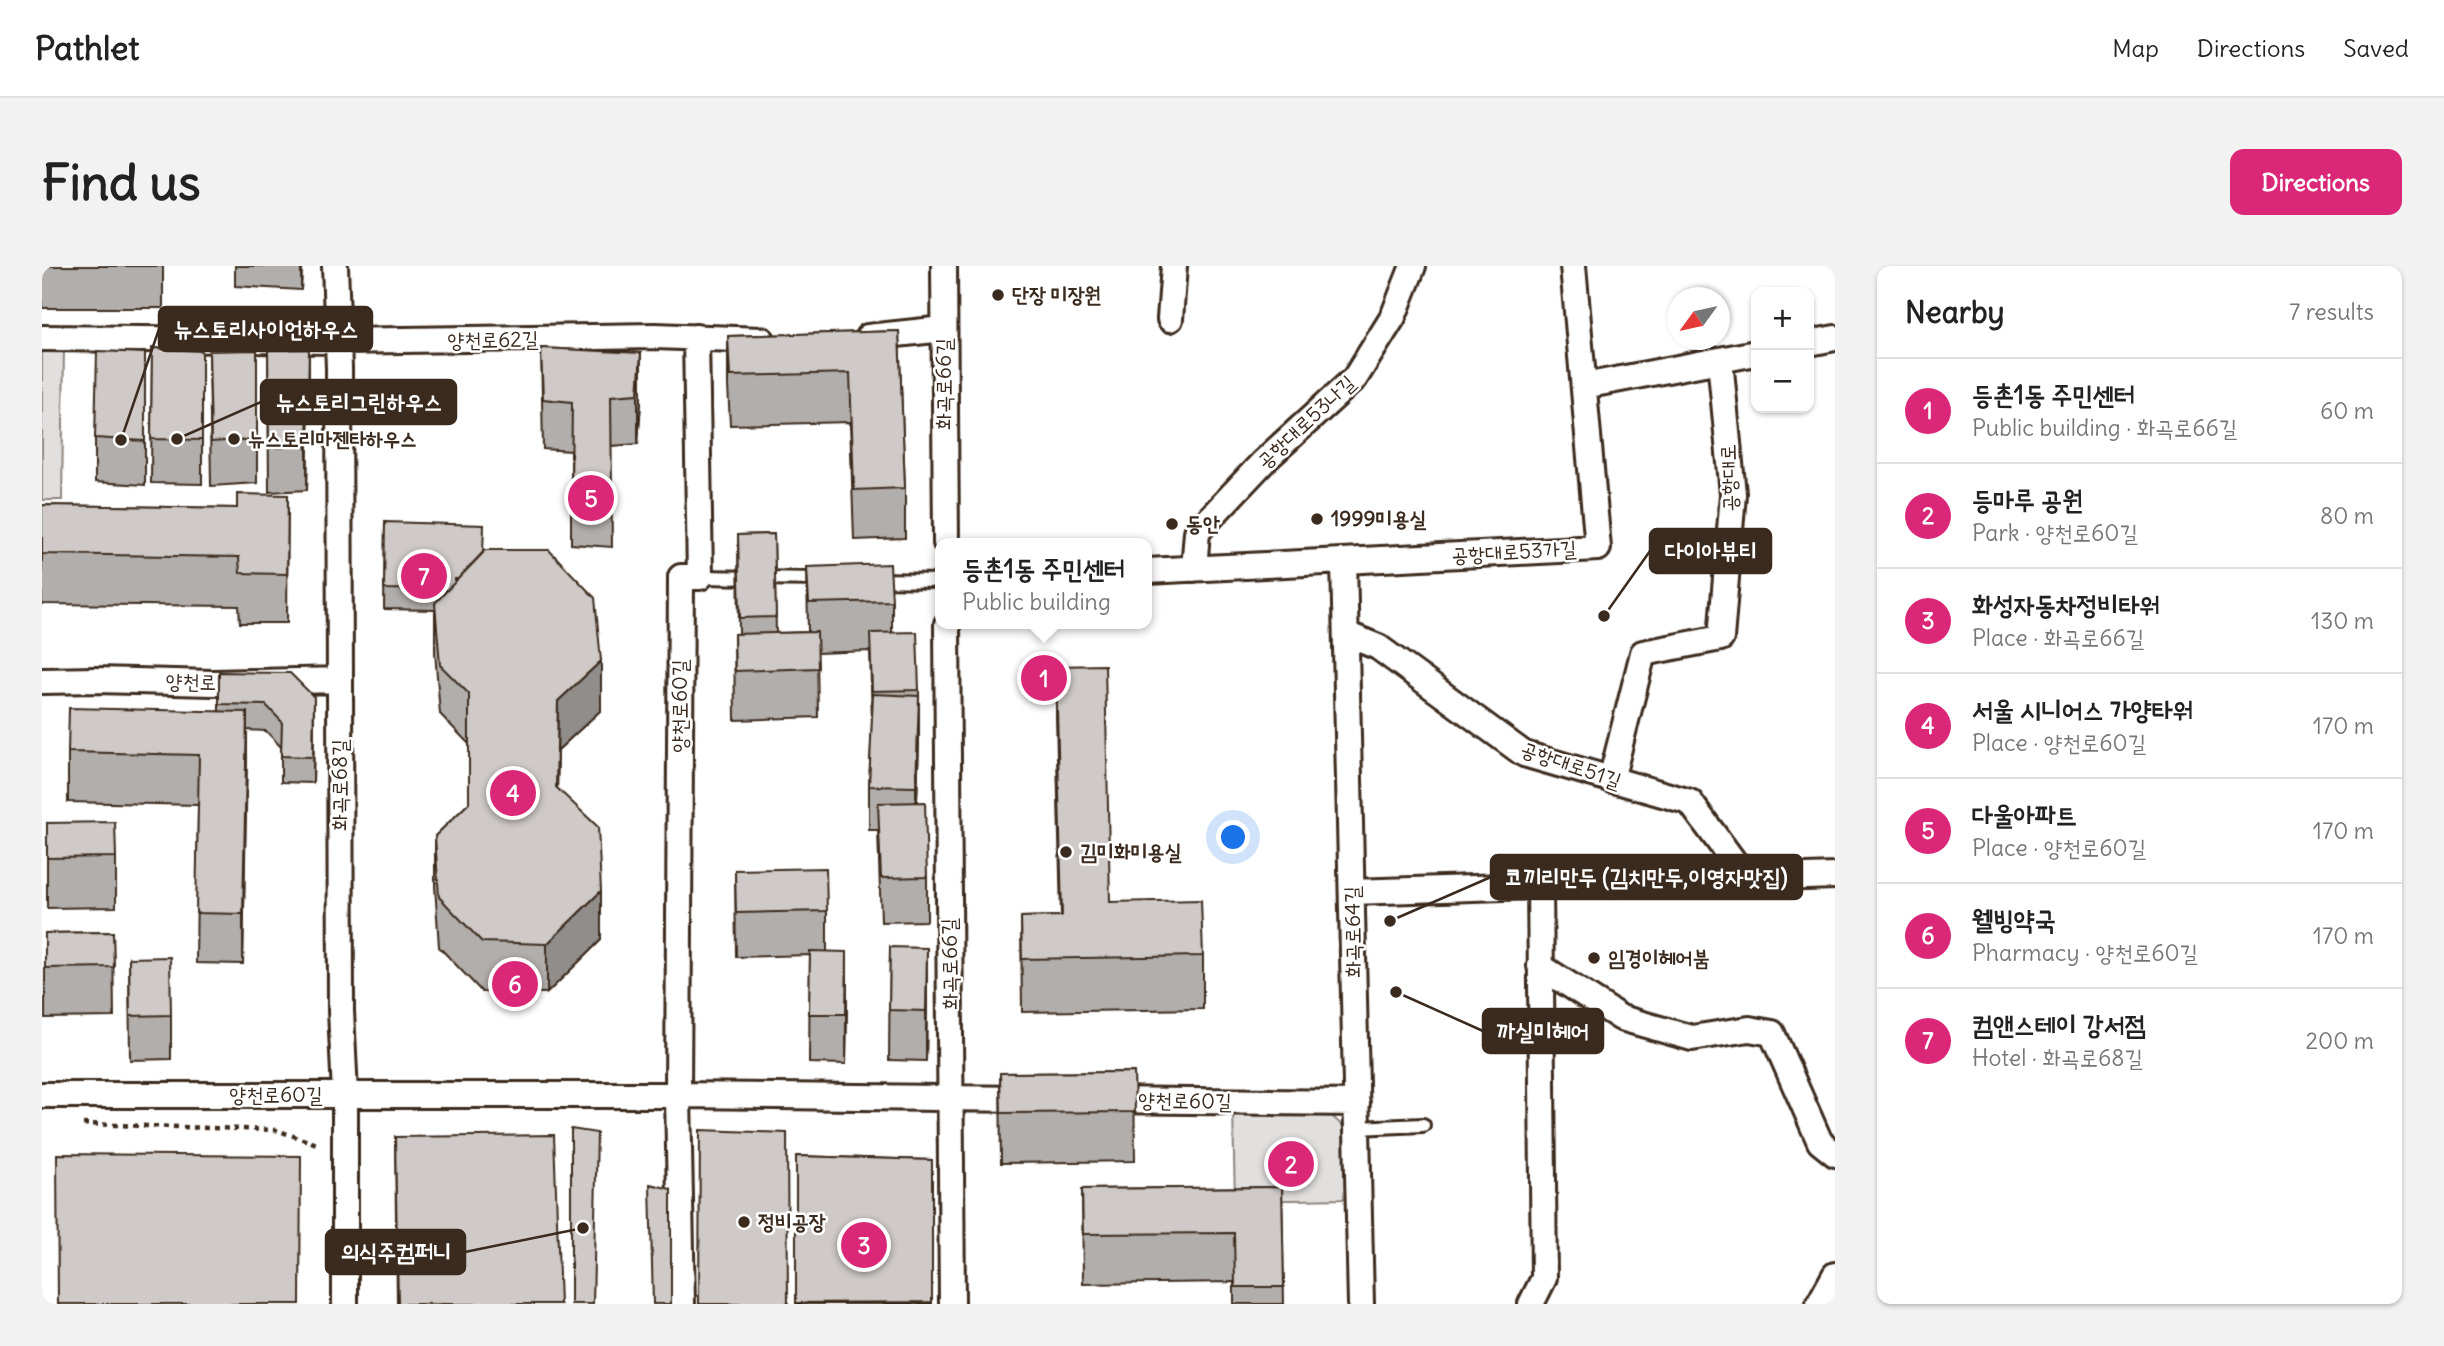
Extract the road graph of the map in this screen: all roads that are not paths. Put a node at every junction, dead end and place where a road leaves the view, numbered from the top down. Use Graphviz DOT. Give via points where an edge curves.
graph roads {
  1 [pos="335,266"];
  2 [pos="944,266"];
  3 [pos="1174,266"];
  4 [pos="1413,266"];
  5 [pos="1573,266"];
  6 [pos="1170,320"];
  7 [pos="944,329"];
  8 [pos="696,337"];
  9 [pos="42,338"];
  10 [pos="1835,338"];
  11 [pos="848,339"];
  12 [pos="779,340"];
  13 [pos="337,341"];
  14 [pos="1814,341"];
  15 [pos="1751,354"];
  16 [pos="1720,360"];
  17 [pos="1584,386"];
  18 [pos="946,538"];
  19 [pos="1344,561"];
  20 [pos="1194,569"];
  21 [pos="1152,571"];
  22 [pos="700,577"];
  23 [pos="834,579"];
  24 [pos="860,580"];
  25 [pos="935,581"];
  26 [pos="947,629"];
  27 [pos="1346,634"];
  28 [pos="340,680"];
  29 [pos="42,681"];
  30 [pos="1611,780"];
  31 [pos="1835,876"];
  32 [pos="1748,881"];
  33 [pos="1540,885"];
  34 [pos="1352,892"];
  35 [pos="1541,967"];
  36 [pos="345,1094"];
  37 [pos="42,1095"];
  38 [pos="678,1095"];
  39 [pos="952,1098"];
  40 [pos="1049,1099"];
  41 [pos="1077,1099"];
  42 [pos="1357,1102"];
  43 [pos="1423,1125"];
  44 [pos="1357,1128"];
  45 [pos="1835,1154"];
  46 [pos="1835,1275"];
  47 [pos="345,1304"];
  48 [pos="682,1304"];
  49 [pos="952,1304"];
  50 [pos="1361,1304"];
  51 [pos="1531,1304"];
  52 [pos="1819,1304"];
  1 -- 13 [label="street, 화곡로68길"];
  2 -- 7 [label="street, 화곡로66길"];
  3 -- 6 [label="street"];
  4 -- 20 [label="street, 공항대로53나길" via="1393,317 1355,379 1263,462 1197,532"];
  5 -- 17 [label="street, 공항대로53가길"];
  7 -- 11 [label="street"];
  7 -- 18 [label="street, 화곡로66길"];
  8 -- 12 [label="street, 양천로62길"];
  8 -- 13 [label="street, 양천로62길"];
  8 -- 22 [label="street"];
  9 -- 13 [label="street, 양천로62길"];
  10 -- 14 [label="street"];
  13 -- 28 [label="street, 화곡로68길"];
  15 -- 16 [label="street"];
  16 -- 17 [label="street"];
  16 -- 30 [label="street, 공항대로" via="1733,494 1721,638 1643,653"];
  17 -- 19 [label="street, 공항대로53가길" via="1598,548"];
  19 -- 20 [label="street, 공항대로53가길"];
  19 -- 27 [label="street, 화곡로64길"];
  20 -- 21 [label="street, 공항대로53가길"];
  22 -- 23 [label="lane"];
  22 -- 38 [label="street, 양천로60길" via="681,577"];
  24 -- 25 [label="lane"];
  26 -- 39 [label="street, 화곡로66길"];
  27 -- 30 [label="street, 공항대로51길" via="1378,647 1524,754"];
  27 -- 34 [label="street, 화곡로64길"];
  28 -- 29 [label="street, 양천로"];
  28 -- 36 [label="street, 화곡로68길"];
  30 -- 32 [label="street, 공항대로51길" via="1690,802"];
  31 -- 32 [label="street"];
  32 -- 33 [label="street"];
  33 -- 34 [label="street"];
  33 -- 35 [label="street"];
  34 -- 42 [label="street, 화곡로64길"];
  35 -- 45 [label="street" via="1621,1018 1692,1038 1749,1028 1772,1033 1820,1142"];
  35 -- 51 [label="street" via="1544,1278"];
  36 -- 37 [label="street, 양천로60길"];
  36 -- 38 [label="street, 양천로60길"];
  36 -- 47 [label="street, 화곡로68길"];
  38 -- 39 [label="street, 양천로60길"];
  38 -- 48 [label="street, 양천로60길"];
  39 -- 40 [label="street, 양천로60길"];
  39 -- 49 [label="street, 화곡로66길"];
  41 -- 42 [label="street, 양천로60길"];
  42 -- 44 [label="street, 화곡로64길"];
  43 -- 44 [label="lane"];
  44 -- 50 [label="street, 화곡로64길"];
  46 -- 52 [label="street"];
}
